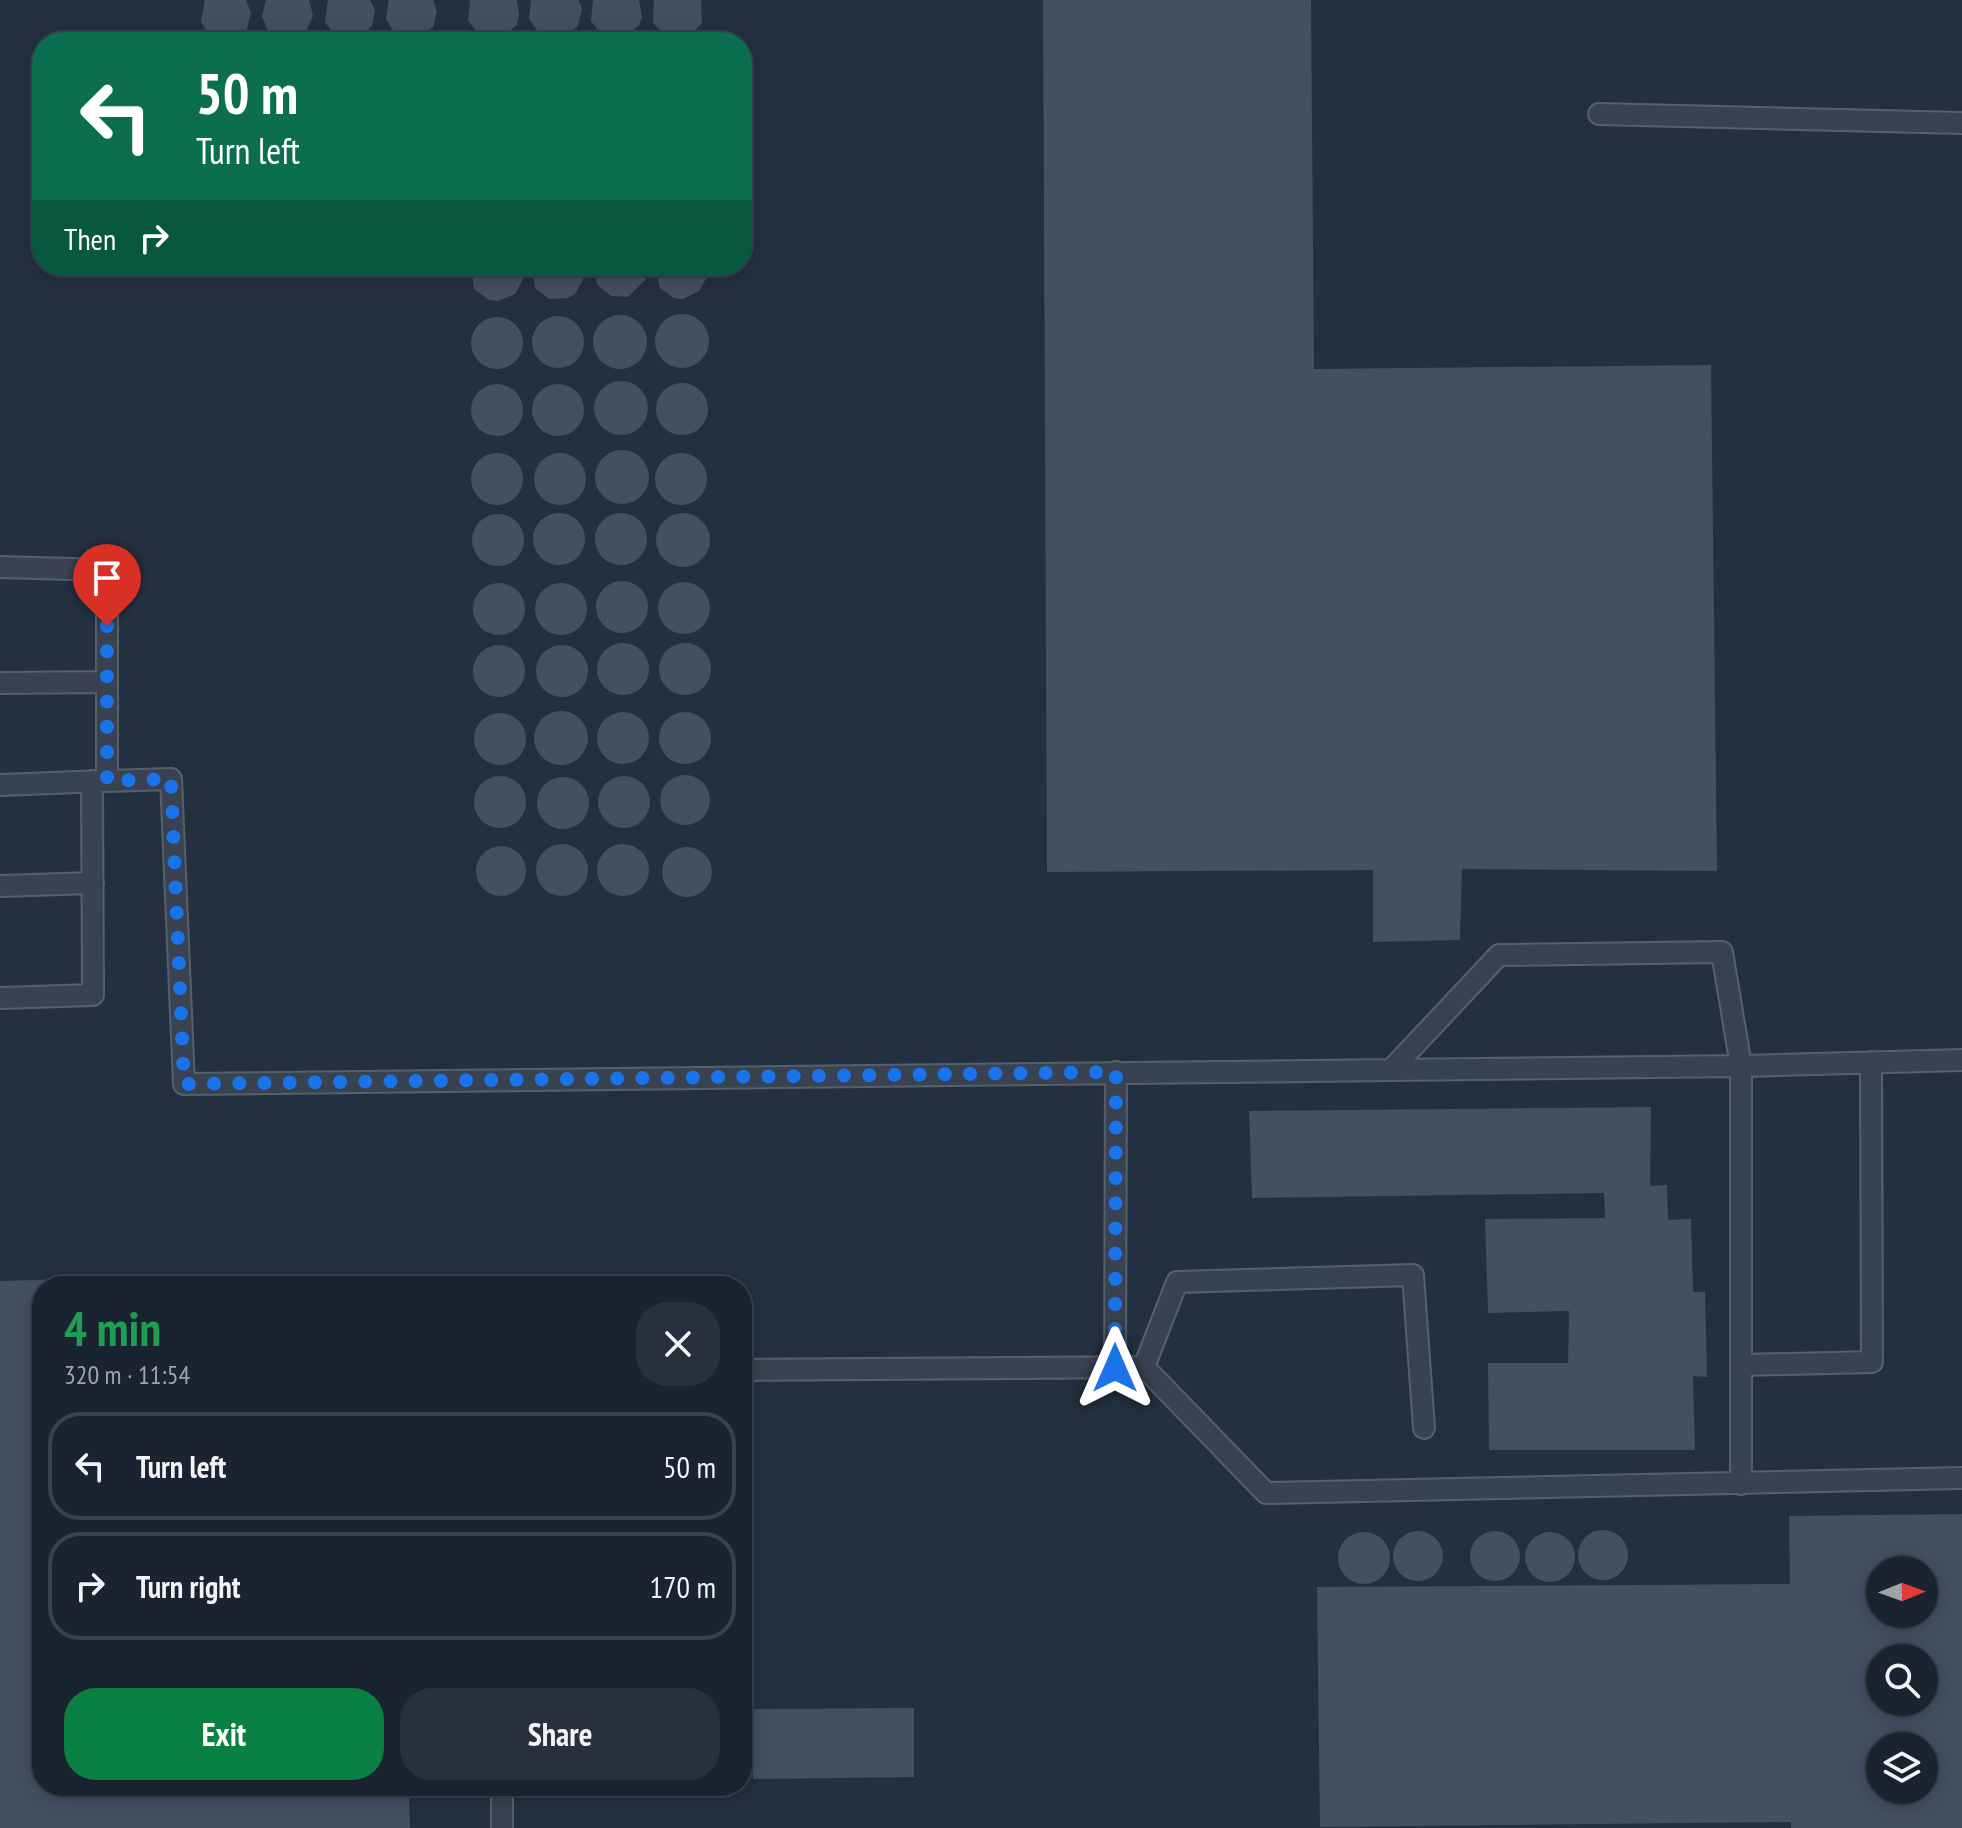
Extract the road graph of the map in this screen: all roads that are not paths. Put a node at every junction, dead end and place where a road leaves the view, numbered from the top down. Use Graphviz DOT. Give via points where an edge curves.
graph roads {
  1 [pos="1599,114"];
  2 [pos="1962,123"];
  3 [pos="0,567"];
  4 [pos="107,682"];
  5 [pos="0,683"];
  6 [pos="100,781"];
  7 [pos="0,785"];
  8 [pos="93,883"];
  9 [pos="0,886"];
  10 [pos="0,998"];
  11 [pos="1962,1060"];
  12 [pos="1871,1062"];
  13 [pos="1741,1066"];
  14 [pos="1391,1070"];
  15 [pos="1116,1072"];
  16 [pos="1741,1365"];
  17 [pos="1144,1367"];
  18 [pos="1115,1368"];
  19 [pos="752,1370"];
  20 [pos="1424,1428"];
  21 [pos="1962,1478"];
  22 [pos="1741,1484"];
  23 [pos="502,1796"];
  24 [pos="502,1828"];
  1 -- 2 [label="lane"];
  3 -- 4 [label="lane" via="107,570"];
  4 -- 5 [label="lane"];
  4 -- 6 [label="lane"];
  6 -- 7 [label="lane"];
  6 -- 8 [label="lane"];
  6 -- 15 [label="lane" via="171,779 184,1084"];
  8 -- 9 [label="lane"];
  8 -- 10 [label="lane" via="93,995"];
  11 -- 12 [label="lane"];
  12 -- 13 [label="lane"];
  12 -- 16 [label="lane" via="1872,1362"];
  13 -- 14 [label="lane"];
  13 -- 14 [label="lane" via="1722,952 1499,955"];
  13 -- 16 [label="lane"];
  14 -- 15 [label="lane"];
  15 -- 18 [label="lane"];
  16 -- 22 [label="lane"];
  17 -- 18 [label="lane"];
  17 -- 20 [label="lane" via="1177,1282 1413,1275"];
  17 -- 22 [label="lane" via="1266,1493"];
  18 -- 19 [label="lane"];
  21 -- 22 [label="lane"];
  23 -- 24 [label="lane"];
}
